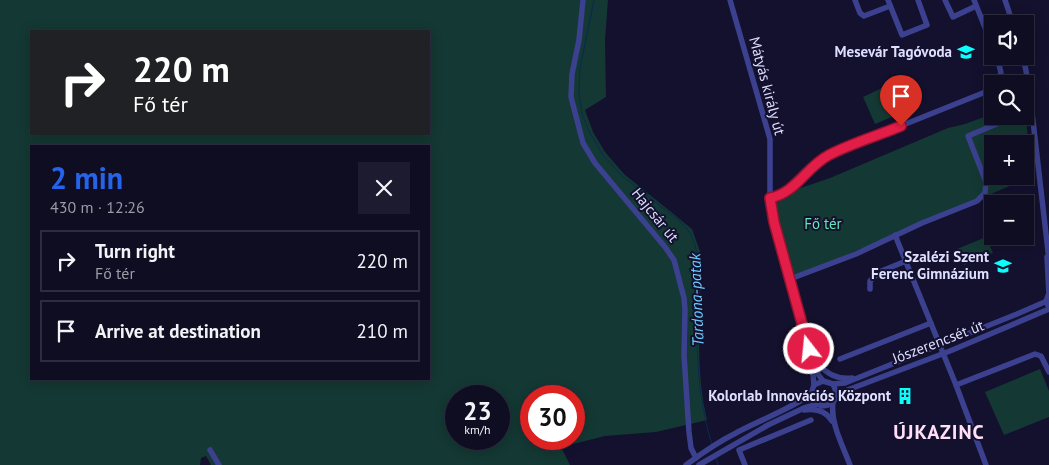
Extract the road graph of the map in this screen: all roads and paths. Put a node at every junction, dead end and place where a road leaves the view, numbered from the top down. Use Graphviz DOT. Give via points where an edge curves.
graph roads {
  1 [pos="583,0"];
  2 [pos="730,0"];
  3 [pos="855,0"];
  4 [pos="918,0"];
  5 [pos="945,0"];
  6 [pos="1007,1"];
  7 [pos="889,3"];
  8 [pos="975,3"];
  9 [pos="1011,15"];
  10 [pos="984,25"];
  11 [pos="984,91"];
  12 [pos="994,125"];
  13 [pos="1034,125"];
  14 [pos="770,198"];
  15 [pos="1047,234"];
  16 [pos="895,235"];
  17 [pos="1047,248"];
  18 [pos="1049,260"];
  19 [pos="906,261"];
  20 [pos="790,279"];
  21 [pos="870,289"];
  22 [pos="1049,301"];
  23 [pos="1049,316"];
  24 [pos="1030,318"];
  25 [pos="931,323"];
  26 [pos="940,345"];
  27 [pos="809,349"];
  28 [pos="944,354"];
  29 [pos="840,360"];
  30 [pos="813,361"];
  31 [pos="1049,372"];
  32 [pos="861,376"];
  33 [pos="823,381"];
  34 [pos="833,384"];
  35 [pos="814,385"];
  36 [pos="956,385"];
  37 [pos="811,393"];
  38 [pos="834,400"];
  39 [pos="819,405"];
  40 [pos="790,415"];
  41 [pos="831,418"];
  42 [pos="811,420"];
  43 [pos="836,428"];
  44 [pos="210,450"];
  45 [pos="696,458"];
  46 [pos="219,465"];
  47 [pos="686,465"];
  48 [pos="699,465"];
  49 [pos="745,465"];
  50 [pos="850,465"];
  51 [pos="986,465"];
  1 -- 45 [label="street, Hajcsár út" via="572,74 574,115 585,147 595,163 674,260 685,310 689,432"];
  2 -- 14 [label="street, Mátyás király út" via="770,139"];
  3 -- 7 [label="street" via="864,16"];
  4 -- 7 [label="street" via="927,25 902,36"];
  5 -- 8 [label="street" via="952,17"];
  6 -- 9 [label="street"];
  8 -- 10 [label="street"];
  11 -- 14 [label="street" via="828,156 787,192"];
  12 -- 16 [label="street" via="968,136 986,182 981,198"];
  13 -- 15 [label="street"];
  14 -- 20 [label="street, Mátyás király út"];
  15 -- 17 [label="street"];
  16 -- 19 [label="street"];
  16 -- 20 [label="street"];
  17 -- 18 [label="street"];
  17 -- 22 [label="street"];
  19 -- 21 [label="street" via="879,272 870,280"];
  19 -- 25 [label="street"];
  20 -- 27 [label="street, Mátyás király út"];
  22 -- 24 [label="street, Jószerencsét út"];
  22 -- 26 [label="street, Jószerencsét út"];
  23 -- 24 [label="street"];
  24 -- 28 [label="street, Jószerencsét út"];
  25 -- 26 [label="street"];
  25 -- 29 [label="street, Jószerencsét út"];
  26 -- 28 [label="street"];
  26 -- 32 [label="street, Jószerencsét út"];
  27 -- 30 [label="street, Mátyás király út"];
  27 -- 35 [label="street"];
  28 -- 36 [label="street"];
  28 -- 38 [label="street, Jószerencsét út" via="845,391"];
  30 -- 32 [label="street" via="838,378"];
  30 -- 33 [label="street, Mátyás király út"];
  31 -- 36 [label="street" via="1041,356 1035,354"];
  32 -- 34 [label="street, Jószerencsét út" via="839,385"];
  33 -- 34 [label="street"];
  33 -- 35 [label="street"];
  34 -- 38 [label="street" via="836,391"];
  35 -- 37 [label="street"];
  36 -- 51 [label="street"];
  37 -- 39 [label="street"];
  37 -- 45 [label="street" via="806,399 764,418"];
  38 -- 39 [label="street" via="828,405"];
  38 -- 43 [label="street"];
  39 -- 40 [label="street"];
  39 -- 41 [label="street"];
  40 -- 41 [label="street" via="814,409"];
  40 -- 48 [label="street"];
  41 -- 43 [label="street"];
  42 -- 49 [label="street" via="739,450"];
  43 -- 50 [label="street"];
  44 -- 46 [label="street"];
  45 -- 47 [label="street"];
}
